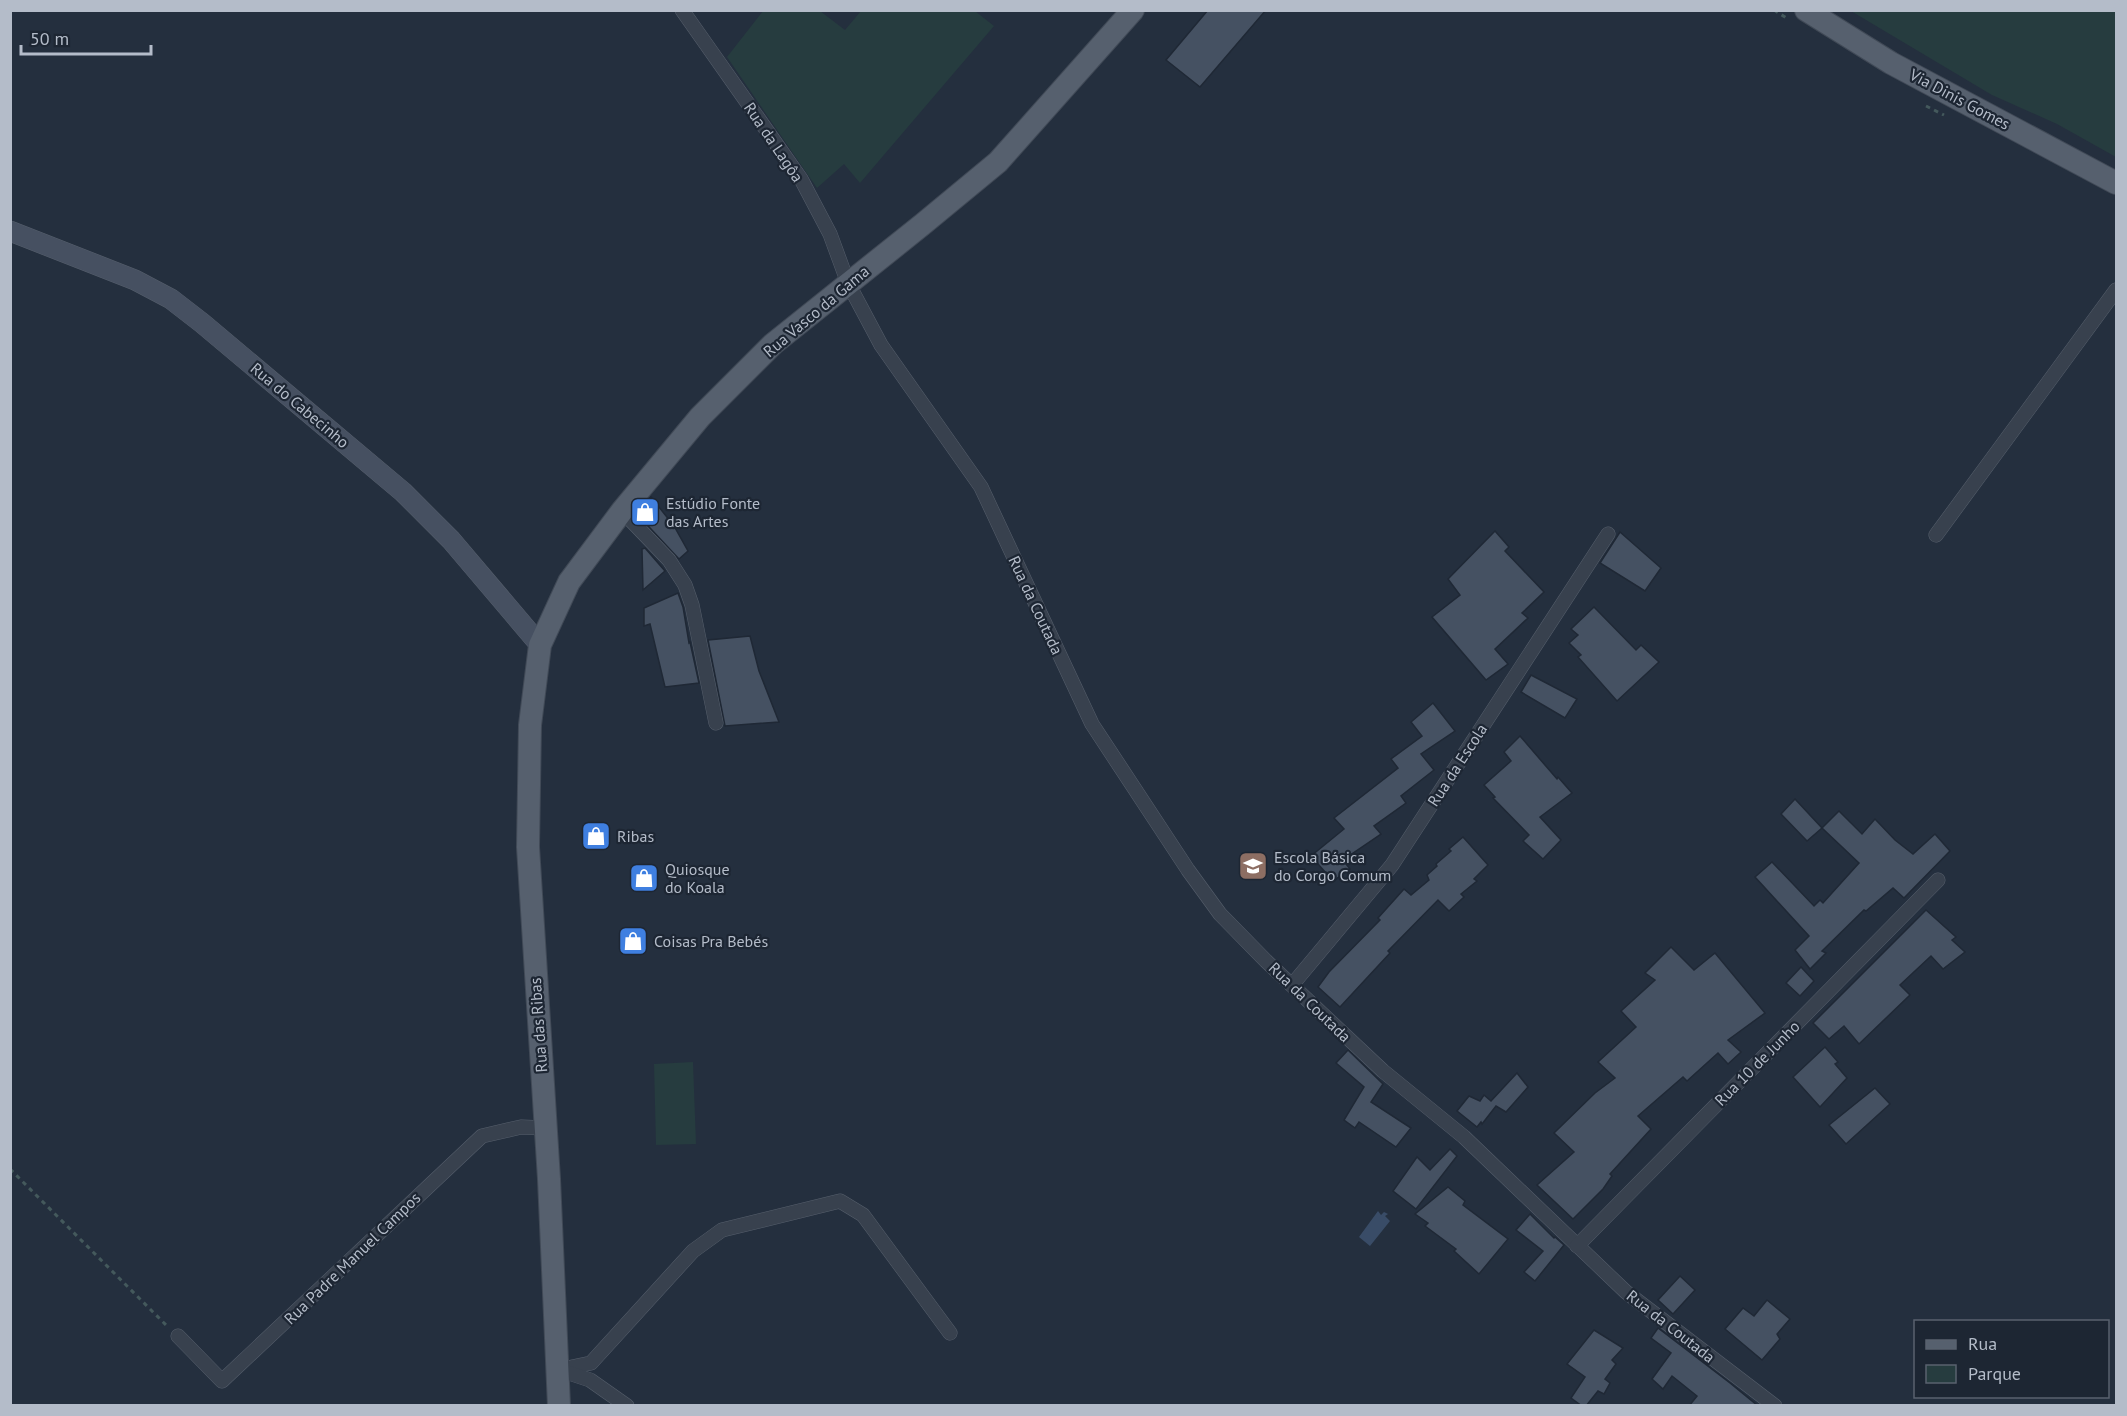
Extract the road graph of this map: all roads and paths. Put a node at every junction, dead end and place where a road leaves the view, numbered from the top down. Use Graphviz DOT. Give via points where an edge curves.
graph roads {
  1 [pos="682,10"];
  2 [pos="1133,10"];
  3 [pos="1806,10"];
  4 [pos="2116,183"];
  5 [pos="10,231"];
  6 [pos="848,283"];
  7 [pos="2116,290"];
  8 [pos="981,487"];
  9 [pos="622,511"];
  10 [pos="1608,534"];
  11 [pos="1936,535"];
  12 [pos="540,645"];
  13 [pos="716,723"];
  14 [pos="1938,880"];
  15 [pos="1292,985"];
  16 [pos="545,1128"];
  17 [pos="10,1169"];
  18 [pos="1577,1246"];
  19 [pos="950,1333"];
  20 [pos="177,1336"];
  21 [pos="558,1370"];
  22 [pos="559,1406"];
  23 [pos="627,1406"];
  24 [pos="1775,1406"];
  1 -- 6 [label="street, Rua da Lagôa" via="801,180 830,234"];
  2 -- 6 [label="main road, Rua Vasco da Gama" via="998,162"];
  3 -- 4 [label="main road, Via Dinis Gomes" via="1891,63"];
  5 -- 12 [label="street, Rua do Cabecinho" via="135,280 171,299 202,322 403,492 451,540"];
  6 -- 8 [label="street, Rua da Lagôa" via="881,345"];
  6 -- 9 [label="main road, Rua Vasco da Gama" via="773,344 700,417"];
  7 -- 11 [label="street"];
  8 -- 15 [label="street, Rua da Coutada" via="1092,724 1220,914"];
  9 -- 12 [label="main road, Rua Vasco da Gama" via="569,582"];
  9 -- 13 [label="street" via="669,560 684,585 692,605"];
  10 -- 15 [label="street, Rua da Escola" via="1392,865"];
  12 -- 16 [label="main road, Rua das Ribas" via="530,725 528,847"];
  14 -- 18 [label="street, Rua 10 de Junho"];
  15 -- 18 [label="street, Rua da Coutada" via="1383,1071 1464,1137"];
  16 -- 20 [label="street, Rua Padre Manuel Campos" via="520,1127 482,1136 222,1381"];
  16 -- 21 [label="main road, Rua das Ribas"];
  17 -- 20 [label="path"];
  18 -- 24 [label="street, Rua da Coutada" via="1626,1292"];
  19 -- 21 [label="street" via="863,1215 840,1201 722,1230 693,1251 591,1363"];
  21 -- 22 [label="main road, Rua das Ribas"];
  21 -- 23 [label="street" via="590,1380"];
}
